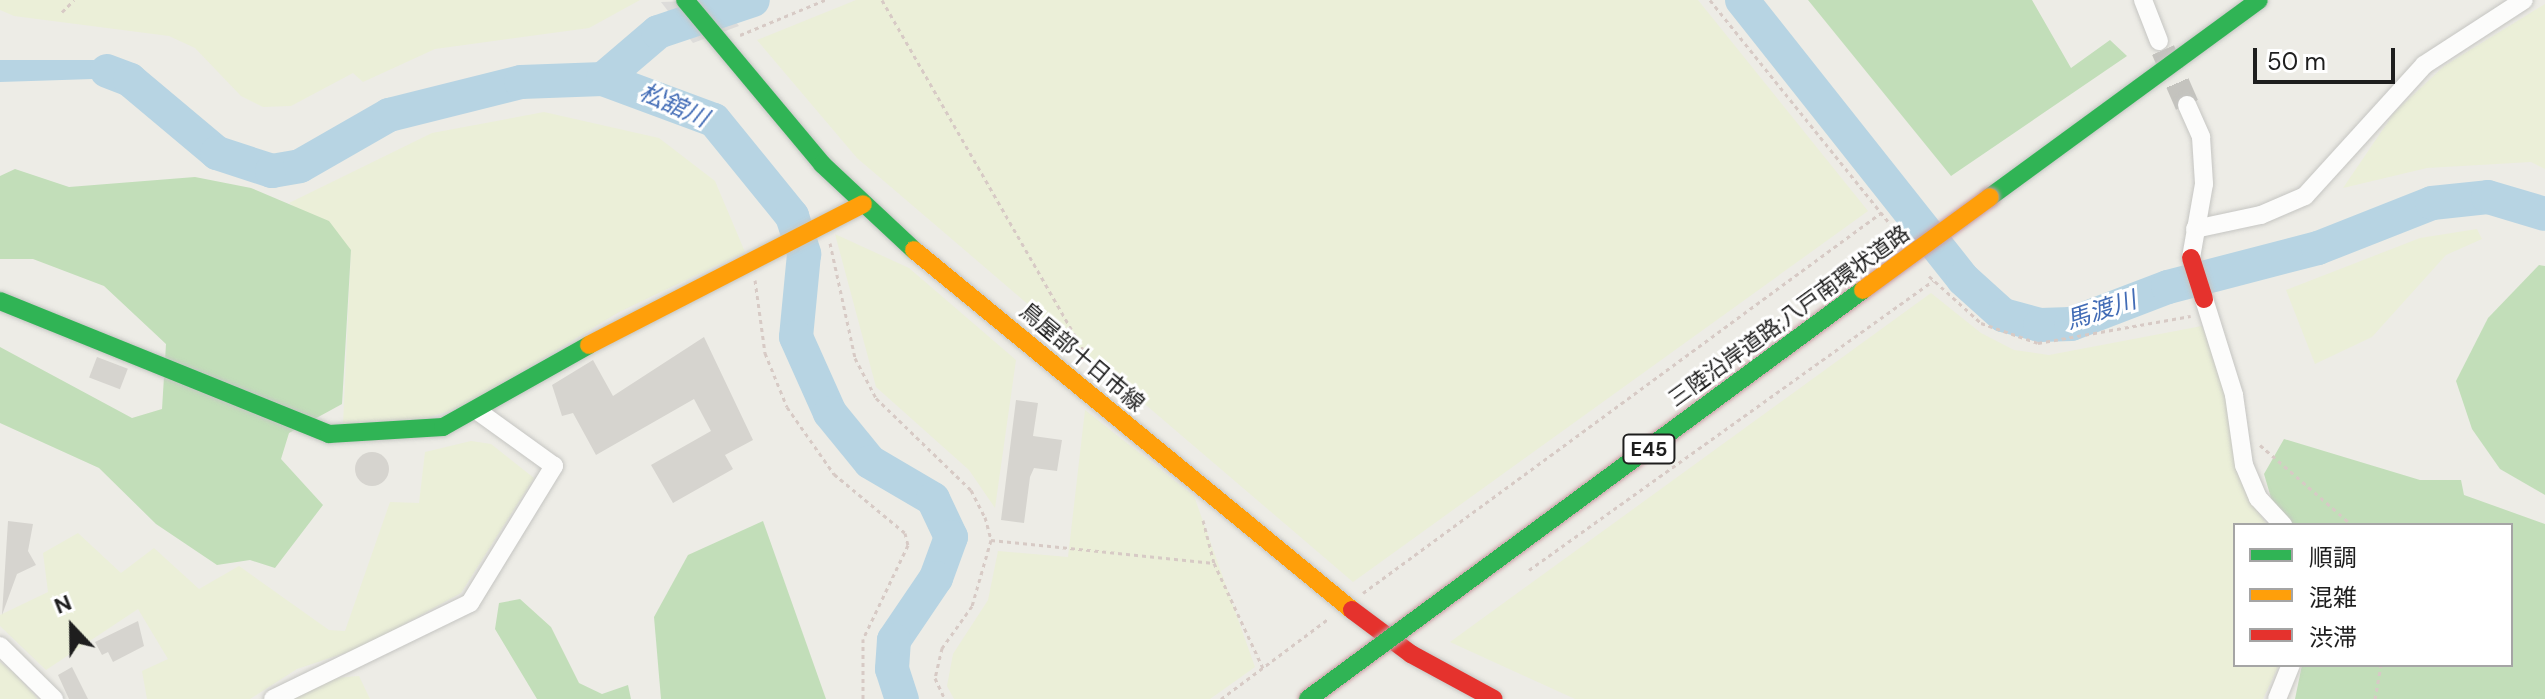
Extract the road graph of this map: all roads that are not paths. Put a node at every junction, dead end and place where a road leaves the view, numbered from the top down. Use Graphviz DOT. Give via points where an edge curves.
graph roads {
  1 [pos="685,0"];
  2 [pos="2143,0"];
  3 [pos="2259,0"];
  4 [pos="2524,0"];
  5 [pos="2159,41"];
  6 [pos="2187,105"];
  7 [pos="863,204"];
  8 [pos="2195,229"];
  9 [pos="2191,258"];
  10 [pos="2204,299"];
  11 [pos="0,301"];
  12 [pos="479,412"];
  13 [pos="2281,523"];
  14 [pos="0,646"];
  15 [pos="2290,667"];
  16 [pos="54,699"];
  17 [pos="273,699"];
  18 [pos="1308,699"];
  19 [pos="1494,699"];
  20 [pos="2277,699"];
  1 -- 7 [label="main road, 鳥屋部十日市線"];
  2 -- 5 [label="street"];
  3 -- 18 [label="main road, 三陸沿岸道路;八戸南環状道路 / E45, bridge"];
  4 -- 8 [label="street" via="2424,65 2305,196 2261,215"];
  6 -- 8 [label="street" via="2201,137 2204,184"];
  7 -- 12 [label="main road" via="822,230 651,307"];
  7 -- 19 [label="main road, 鳥屋部十日市線" via="1345,607"];
  8 -- 9 [label="street"];
  9 -- 10 [label="main road"];
  10 -- 13 [label="street" via="2258,498"];
  11 -- 12 [label="main road" via="329,434 414,433"];
  12 -- 17 [label="street" via="554,466 470,603"];
  14 -- 16 [label="street"];
  15 -- 20 [label="street"];
}
